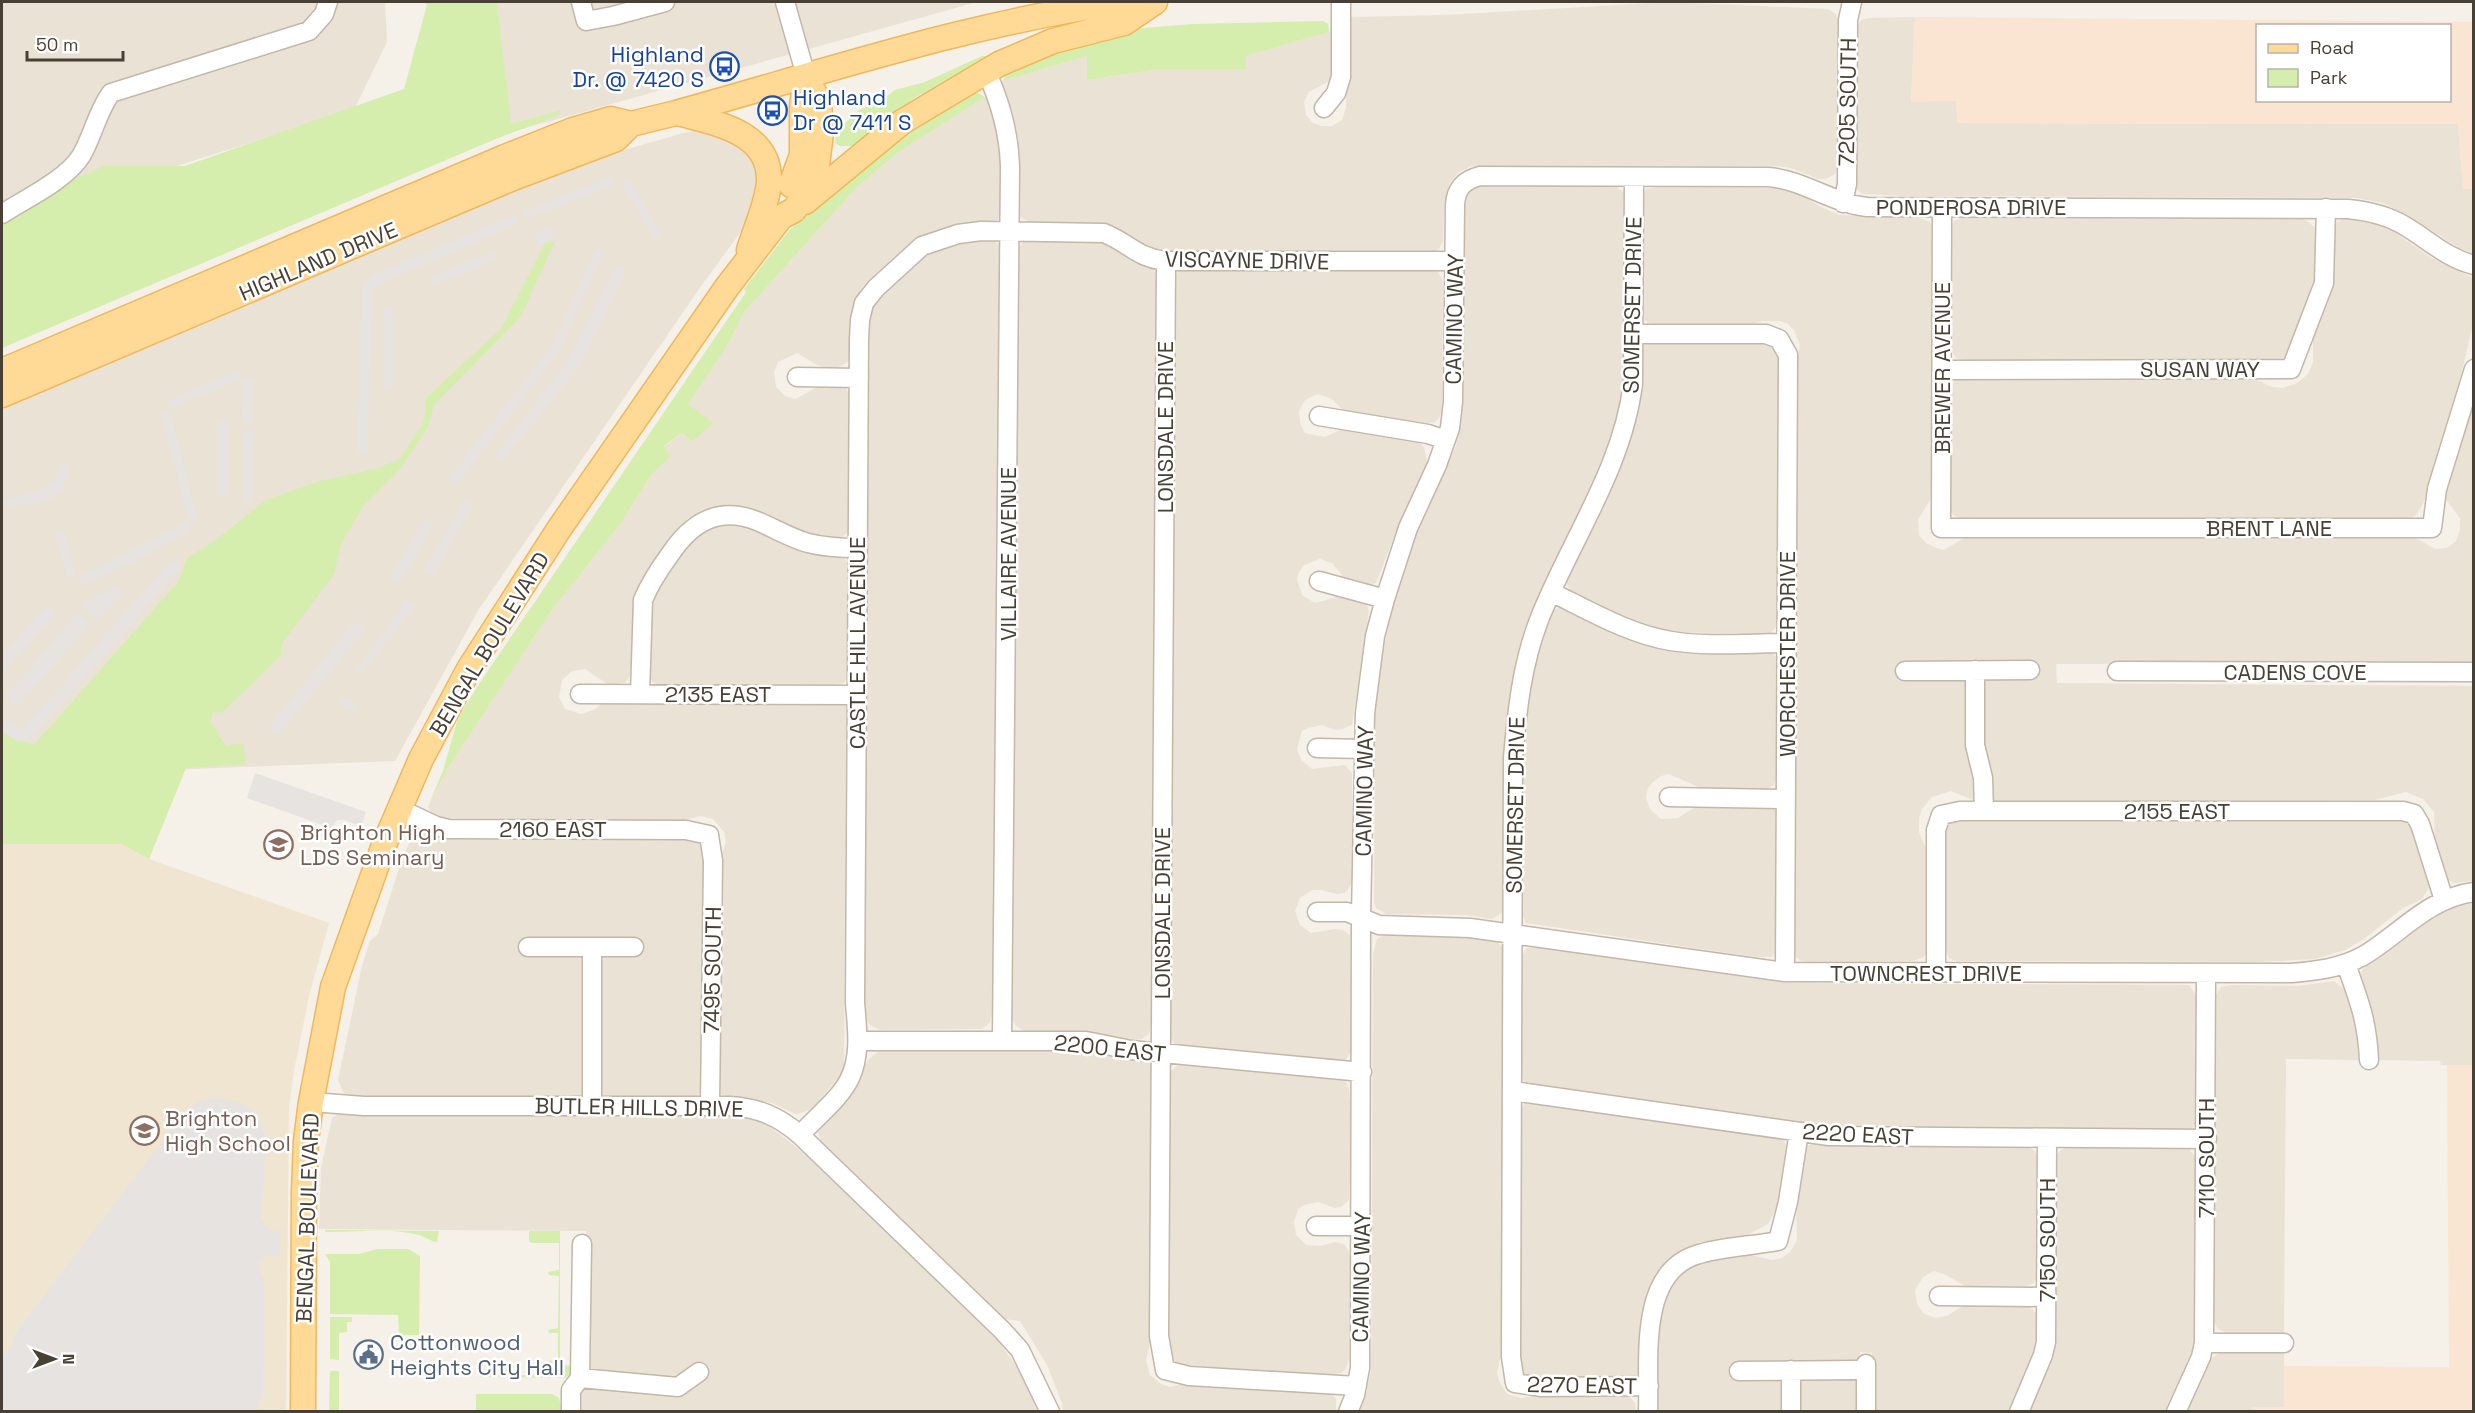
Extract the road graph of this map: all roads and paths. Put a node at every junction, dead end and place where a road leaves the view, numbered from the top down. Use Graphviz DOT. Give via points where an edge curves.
graph roads {
  1 [pos="328,2"];
  2 [pos="581,2"];
  3 [pos="665,2"];
  4 [pos="785,2"];
  5 [pos="1122,2"];
  6 [pos="1155,2"];
  7 [pos="1341,2"];
  8 [pos="1852,2"];
  9 [pos="986,71"];
  10 [pos="806,76"];
  11 [pos="1324,108"];
  12 [pos="676,113"];
  13 [pos="631,124"];
  14 [pos="1634,177"];
  15 [pos="1462,184"];
  16 [pos="1843,203"];
  17 [pos="1942,208"];
  18 [pos="2326,208"];
  19 [pos="2,214"];
  20 [pos="787,214"];
  21 [pos="1010,232"];
  22 [pos="1166,261"];
  23 [pos="1454,261"];
  24 [pos="744,265"];
  25 [pos="2474,265"];
  26 [pos="1633,334"];
  27 [pos="2474,369"];
  28 [pos="1942,370"];
  29 [pos="2,371"];
  30 [pos="797,377"];
  31 [pos="859,378"];
  32 [pos="2,395"];
  33 [pos="1319,416"];
  34 [pos="1446,440"];
  35 [pos="1941,528"];
  36 [pos="858,548"];
  37 [pos="1318,581"];
  38 [pos="1551,592"];
  39 [pos="1385,599"];
  40 [pos="1786,643"];
  41 [pos="1975,670"];
  42 [pos="2030,670"];
  43 [pos="1905,671"];
  44 [pos="2118,671"];
  45 [pos="2474,672"];
  46 [pos="580,694"];
  47 [pos="640,694"];
  48 [pos="857,695"];
  49 [pos="1317,748"];
  50 [pos="1364,749"];
  51 [pos="1669,797"];
  52 [pos="1786,799"];
  53 [pos="400,808"];
  54 [pos="1984,810"];
  55 [pos="709,834"];
  56 [pos="2474,892"];
  57 [pos="2444,900"];
  58 [pos="1317,912"];
  59 [pos="1361,918"];
  60 [pos="1513,934"];
  61 [pos="528,947"];
  62 [pos="592,947"];
  63 [pos="634,947"];
  64 [pos="2346,964"];
  65 [pos="1785,972"];
  66 [pos="1936,973"];
  67 [pos="2206,974"];
  68 [pos="1002,1040"];
  69 [pos="858,1041"];
  70 [pos="1161,1052"];
  71 [pos="2369,1060"];
  72 [pos="1362,1072"];
  73 [pos="1513,1091"];
  74 [pos="311,1102"];
  75 [pos="592,1106"];
  76 [pos="710,1106"];
  77 [pos="1799,1132"];
  78 [pos="800,1134"];
  79 [pos="2047,1138"];
  80 [pos="2207,1139"];
  81 [pos="1316,1226"];
  82 [pos="1362,1226"];
  83 [pos="582,1244"];
  84 [pos="1939,1296"];
  85 [pos="2047,1297"];
  86 [pos="2204,1343"];
  87 [pos="2284,1343"];
  88 [pos="1791,1370"];
  89 [pos="1739,1371"];
  90 [pos="699,1372"];
  91 [pos="580,1378"];
  92 [pos="1515,1383"];
  93 [pos="1357,1386"];
  94 [pos="1649,1386"];
  95 [pos="303,1412"];
  96 [pos="571,1412"];
  97 [pos="1050,1412"];
  98 [pos="1348,1412"];
  99 [pos="1648,1412"];
  100 [pos="1791,1412"];
  101 [pos="1866,1412"];
  102 [pos="2019,1412"];
  103 [pos="2176,1412"];
  1 -- 19 [label="street" via="324,14 309,32 111,93 73,166"];
  2 -- 3 [label="street" via="586,21"];
  4 -- 10 [label="street"];
  5 -- 10 [label="main road, HIGHLAND DRIVE" via="978,28"];
  6 -- 9 [label="main road" via="1125,23 1053,41"];
  7 -- 11 [label="street" via="1341,77 1336,93"];
  8 -- 16 [label="street, 7205 SOUTH" via="1848,20"];
  9 -- 20 [label="main road" via="902,122"];
  9 -- 21 [label="street, VILLAIRE AVENUE" via="994,87 1009,147"];
  10 -- 12 [label="main road, HIGHLAND DRIVE"];
  10 -- 20 [label="main road, BENGAL BOULEVARD" via="802,155 780,202"];
  12 -- 13 [label="main road, HIGHLAND DRIVE"];
  12 -- 24 [label="main road" via="723,125 749,138 764,155 769,178 765,201"];
  13 -- 29 [label="main road, HIGHLAND DRIVE" via="611,119 540,143"];
  13 -- 32 [label="main road, HIGHLAND DRIVE" via="616,139 513,178"];
  14 -- 15 [label="street, PONDEROSA DRIVE" via="1480,176"];
  14 -- 16 [label="street, PONDEROSA DRIVE" via="1784,178"];
  14 -- 26 [label="street, SOMERSET DRIVE"];
  15 -- 23 [label="street, CAMINO WAY" via="1456,194"];
  16 -- 17 [label="street, PONDEROSA DRIVE"];
  17 -- 18 [label="street, PONDEROSA DRIVE"];
  17 -- 28 [label="street, BREWER AVENUE"];
  18 -- 25 [label="street, PONDEROSA DRIVE" via="2367,211 2386,217 2445,253"];
  18 -- 28 [label="street, SUSAN WAY" via="2324,283 2291,369"];
  20 -- 24 [label="main road, BENGAL BOULEVARD"];
  21 -- 22 [label="street, VISCAYNE DRIVE" via="1104,233 1143,257"];
  21 -- 31 [label="street, CASTLE HILL AVENUE" via="981,231 938,239 922,246 876,288 864,303 860,320"];
  21 -- 68 [label="street, VILLAIRE AVENUE"];
  22 -- 23 [label="street, VISCAYNE DRIVE"];
  22 -- 70 [label="street, LONSDALE DRIVE"];
  23 -- 34 [label="street, CAMINO WAY" via="1453,402"];
  24 -- 53 [label="main road, BENGAL BOULEVARD" via="633,420 469,669"];
  26 -- 38 [label="street, SOMERSET DRIVE" via="1633,383 1622,436"];
  26 -- 40 [label="street, WORCHESTER DRIVE" via="1766,334 1779,339 1788,355"];
  27 -- 35 [label="street, BRENT LANE" via="2437,489 2432,528"];
  28 -- 35 [label="street, BREWER AVENUE"];
  30 -- 31 [label="street"];
  31 -- 36 [label="street, CASTLE HILL AVENUE"];
  33 -- 34 [label="street"];
  34 -- 39 [label="street, CAMINO WAY" via="1408,528"];
  36 -- 47 [label="street" via="807,543 730,515 695,525 680,539 643,600"];
  36 -- 48 [label="street, CASTLE HILL AVENUE"];
  37 -- 39 [label="street"];
  38 -- 40 [label="street" via="1630,629 1671,641"];
  38 -- 60 [label="street, SOMERSET DRIVE" via="1527,660 1517,710 1513,758"];
  39 -- 50 [label="street, CAMINO WAY" via="1371,663"];
  40 -- 52 [label="street, WORCHESTER DRIVE"];
  41 -- 42 [label="street"];
  41 -- 43 [label="street"];
  41 -- 54 [label="street" via="1975,745 1983,778"];
  44 -- 45 [label="street, CADENS COVE"];
  46 -- 47 [label="street, 2135 EAST"];
  47 -- 48 [label="street, 2135 EAST"];
  48 -- 69 [label="street, CASTLE HILL AVENUE"];
  49 -- 50 [label="street"];
  50 -- 59 [label="street, CAMINO WAY"];
  51 -- 52 [label="street"];
  52 -- 65 [label="street, WORCHESTER DRIVE"];
  53 -- 55 [label="street, 2160 EAST" via="449,829 687,830"];
  53 -- 74 [label="main road, BENGAL BOULEVARD" via="333,987"];
  54 -- 57 [label="street, 2155 EAST" via="2386,810 2414,814"];
  54 -- 66 [label="street, 2155 EAST" via="1941,815 1936,830"];
  55 -- 76 [label="street, 7495 SOUTH" via="713,861"];
  56 -- 57 [label="street, TOWNCREST DRIVE"];
  57 -- 64 [label="street, TOWNCREST DRIVE" via="2420,912"];
  58 -- 59 [label="street, TOWNCREST DRIVE" via="1347,912"];
  59 -- 60 [label="street, TOWNCREST DRIVE" via="1378,925 1461,927"];
  59 -- 72 [label="street, CAMINO WAY"];
  60 -- 65 [label="street, TOWNCREST DRIVE"];
  60 -- 73 [label="street, SOMERSET DRIVE"];
  61 -- 62 [label="street"];
  62 -- 63 [label="street"];
  62 -- 75 [label="street"];
  64 -- 67 [label="street, TOWNCREST DRIVE" via="2291,973"];
  64 -- 71 [label="street" via="2363,1010"];
  65 -- 66 [label="street, TOWNCREST DRIVE"];
  66 -- 67 [label="street, TOWNCREST DRIVE"];
  67 -- 80 [label="street, 7110 SOUTH"];
  68 -- 69 [label="street, 2200 EAST"];
  68 -- 70 [label="street, 2200 EAST" via="1086,1041"];
  69 -- 78 [label="street, CASTLE HILL AVENUE" via="851,1076 843,1089"];
  70 -- 72 [label="street, 2200 EAST"];
  70 -- 93 [label="street, LONSDALE DRIVE" via="1159,1336 1165,1370 1189,1376"];
  72 -- 82 [label="street, CAMINO WAY"];
  73 -- 77 [label="street, 2220 EAST"];
  73 -- 92 [label="street, SOMERSET DRIVE" via="1511,1357"];
  74 -- 75 [label="street, BUTLER HILLS DRIVE" via="364,1106"];
  74 -- 95 [label="main road, BENGAL BOULEVARD" via="304,1192"];
  75 -- 76 [label="street, BUTLER HILLS DRIVE"];
  76 -- 78 [label="street, BUTLER HILLS DRIVE" via="762,1110"];
  77 -- 79 [label="street, 2220 EAST" via="1854,1137"];
  77 -- 94 [label="street" via="1778,1241 1694,1255 1671,1270 1658,1290 1651,1313"];
  78 -- 97 [label="street, BUTLER HILLS DRIVE" via="1008,1336 1020,1350"];
  79 -- 80 [label="street, 2220 EAST"];
  79 -- 85 [label="street, 7150 SOUTH"];
  80 -- 86 [label="street, 7110 SOUTH"];
  81 -- 82 [label="street"];
  82 -- 93 [label="street, CAMINO WAY"];
  83 -- 91 [label="street"];
  84 -- 85 [label="street"];
  85 -- 102 [label="street, 7150 SOUTH" via="2043,1355"];
  86 -- 87 [label="street"];
  86 -- 103 [label="street, 7110 SOUTH"];
  88 -- 89 [label="street"];
  88 -- 100 [label="street"];
  88 -- 101 [label="street" via="1861,1367"];
  90 -- 91 [label="street" via="678,1387"];
  91 -- 96 [label="street" via="571,1390"];
  92 -- 94 [label="street, 2270 EAST" via="1542,1387"];
  93 -- 98 [label="street, CAMINO WAY"];
  94 -- 99 [label="street"];
}
